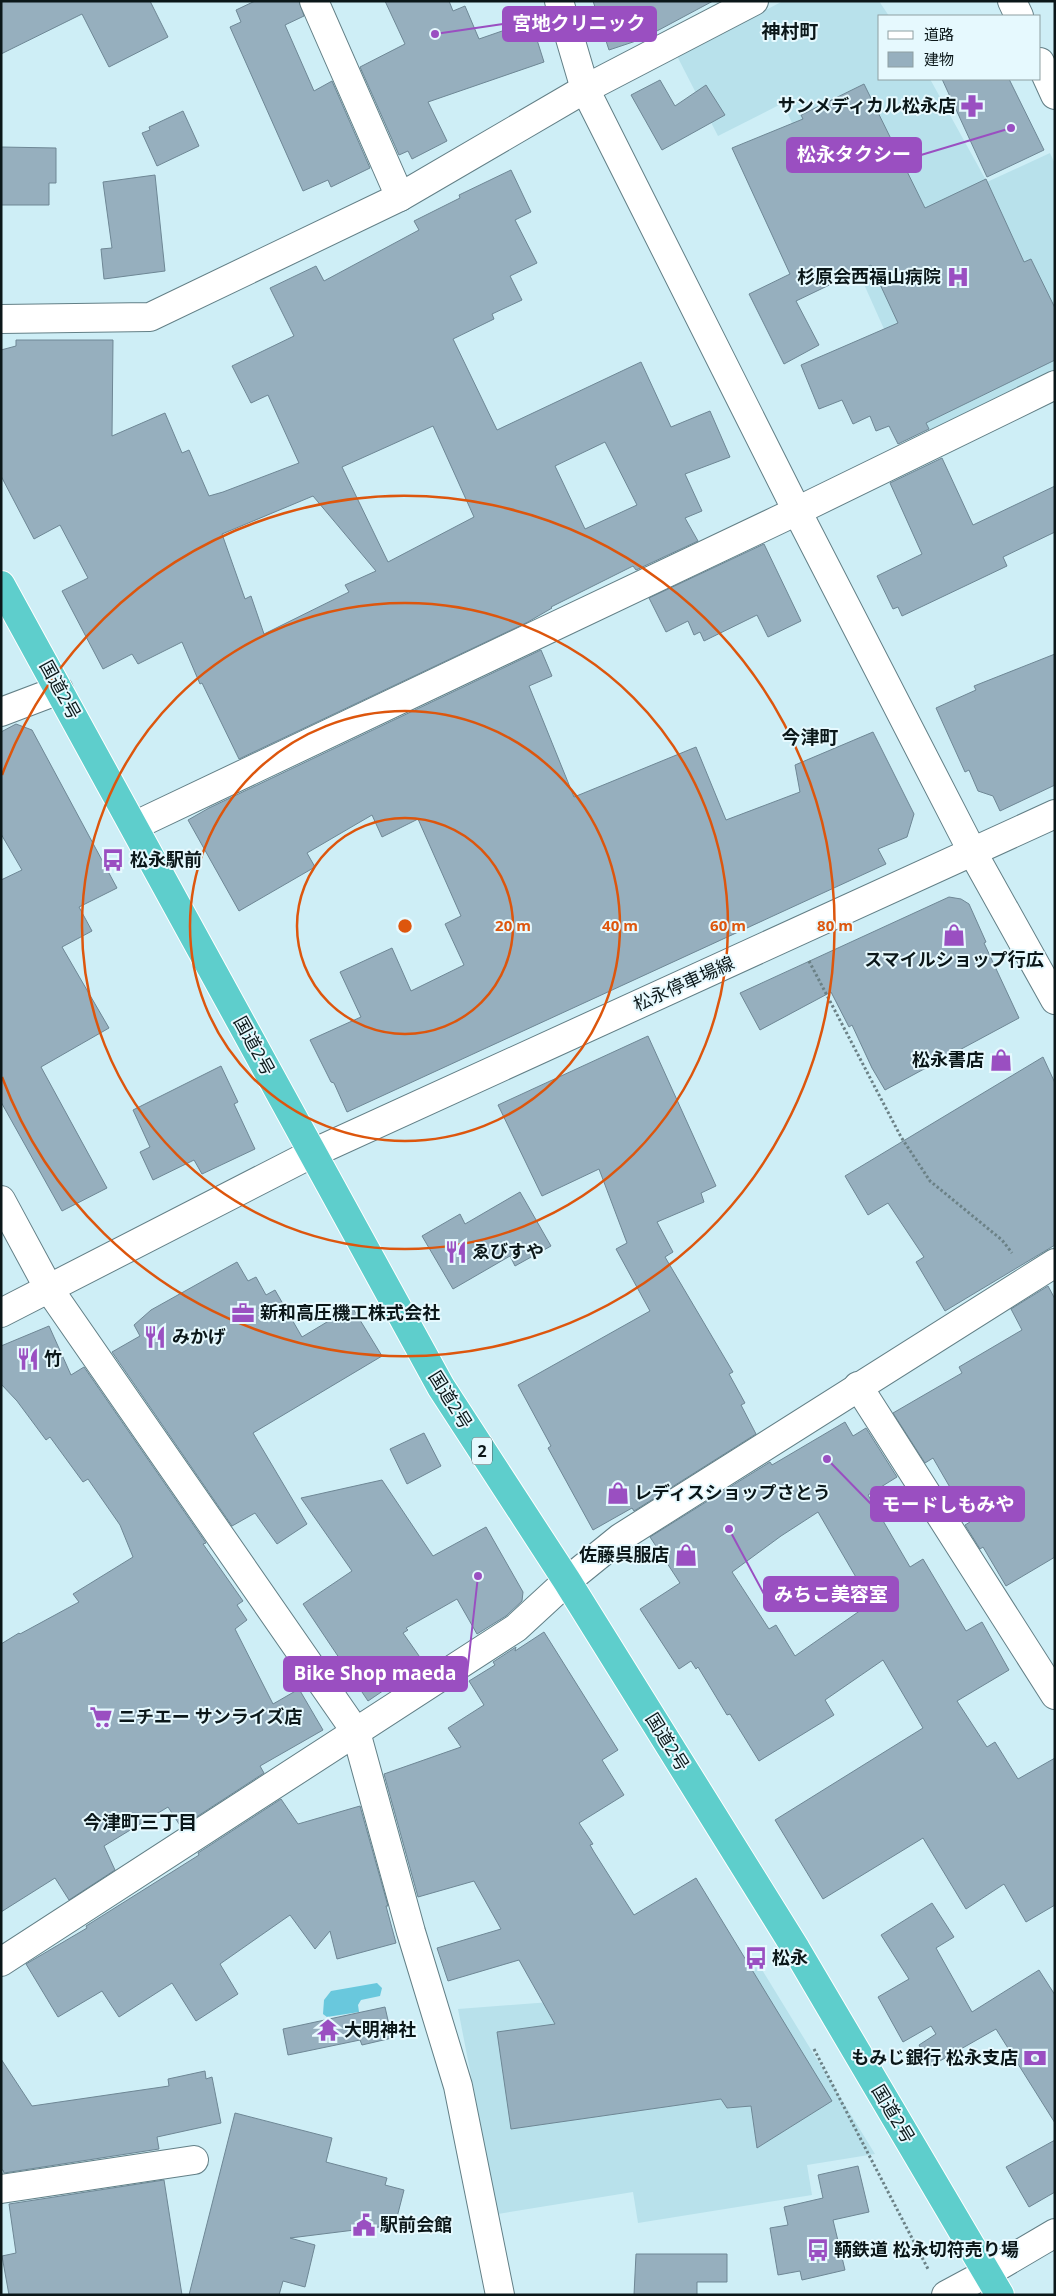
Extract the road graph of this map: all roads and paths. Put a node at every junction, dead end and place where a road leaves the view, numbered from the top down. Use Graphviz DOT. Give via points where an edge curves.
graph roads {
  1 [pos="314,1"];
  2 [pos="558,1"];
  3 [pos="754,1"];
  4 [pos="1012,1"];
  5 [pos="1019,15"];
  6 [pos="1041,64"];
  7 [pos="585,89"];
  8 [pos="1055,95"];
  9 [pos="400,197"];
  10 [pos="1,319"];
  11 [pos="1055,385"];
  12 [pos="797,511"];
  13 [pos="1,585"];
  14 [pos="59,690"];
  15 [pos="1,712"];
  16 [pos="1055,814"];
  17 [pos="134,826"];
  18 [pos="974,853"];
  19 [pos="795,934"];
  20 [pos="1055,1000"];
  21 [pos="313,1153"];
  22 [pos="1,1200"];
  23 [pos="1055,1262"];
  24 [pos="1029,1278"];
  25 [pos="49,1289"];
  26 [pos="1,1313"];
  27 [pos="858,1386"];
  28 [pos="567,1582"];
  29 [pos="1055,1695"];
  30 [pos="356,1732"];
  31 [pos="1,1962"];
  32 [pos="194,2160"];
  33 [pos="1,2188"];
  34 [pos="1055,2233"];
  35 [pos="994,2284"];
  36 [pos="500,2295"];
  37 [pos="946,2295"];
  1 -- 9 [label="street"];
  2 -- 7 [label="street"];
  3 -- 7 [label="street"];
  4 -- 5 [label="street"];
  6 -- 8 [label="street"];
  7 -- 9 [label="street"];
  7 -- 12 [label="street"];
  9 -- 10 [label="street" via="150,317"];
  11 -- 12 [label="street"];
  12 -- 17 [label="street"];
  12 -- 18 [label="street"];
  13 -- 14 [label="highway, 国道2号 / 2"];
  14 -- 15 [label="street"];
  14 -- 17 [label="highway, 国道2号 / 2"];
  16 -- 18 [label="street, 松永停車場線"];
  17 -- 21 [label="highway, 国道2号 / 2"];
  18 -- 19 [label="street, 松永停車場線"];
  18 -- 20 [label="street"];
  19 -- 21 [label="street, 松永停車場線"];
  19 -- 24 [label="path" via="901,1137 930,1181 1002,1240"];
  21 -- 25 [label="street, 松永停車場線"];
  21 -- 28 [label="highway, 国道2号 / 2" via="441,1387"];
  22 -- 25 [label="street"];
  23 -- 24 [label="street"];
  24 -- 27 [label="street"];
  25 -- 26 [label="street, 松永停車場線"];
  25 -- 30 [label="street"];
  27 -- 28 [label="street" via="620,1538"];
  27 -- 29 [label="street"];
  28 -- 30 [label="street" via="516,1628"];
  28 -- 35 [label="highway, 国道2号 / 2" via="796,1949"];
  30 -- 31 [label="street"];
  30 -- 36 [label="street" via="411,1932 458,2086"];
  32 -- 33 [label="street"];
  34 -- 35 [label="street"];
  35 -- 37 [label="street"];
}
